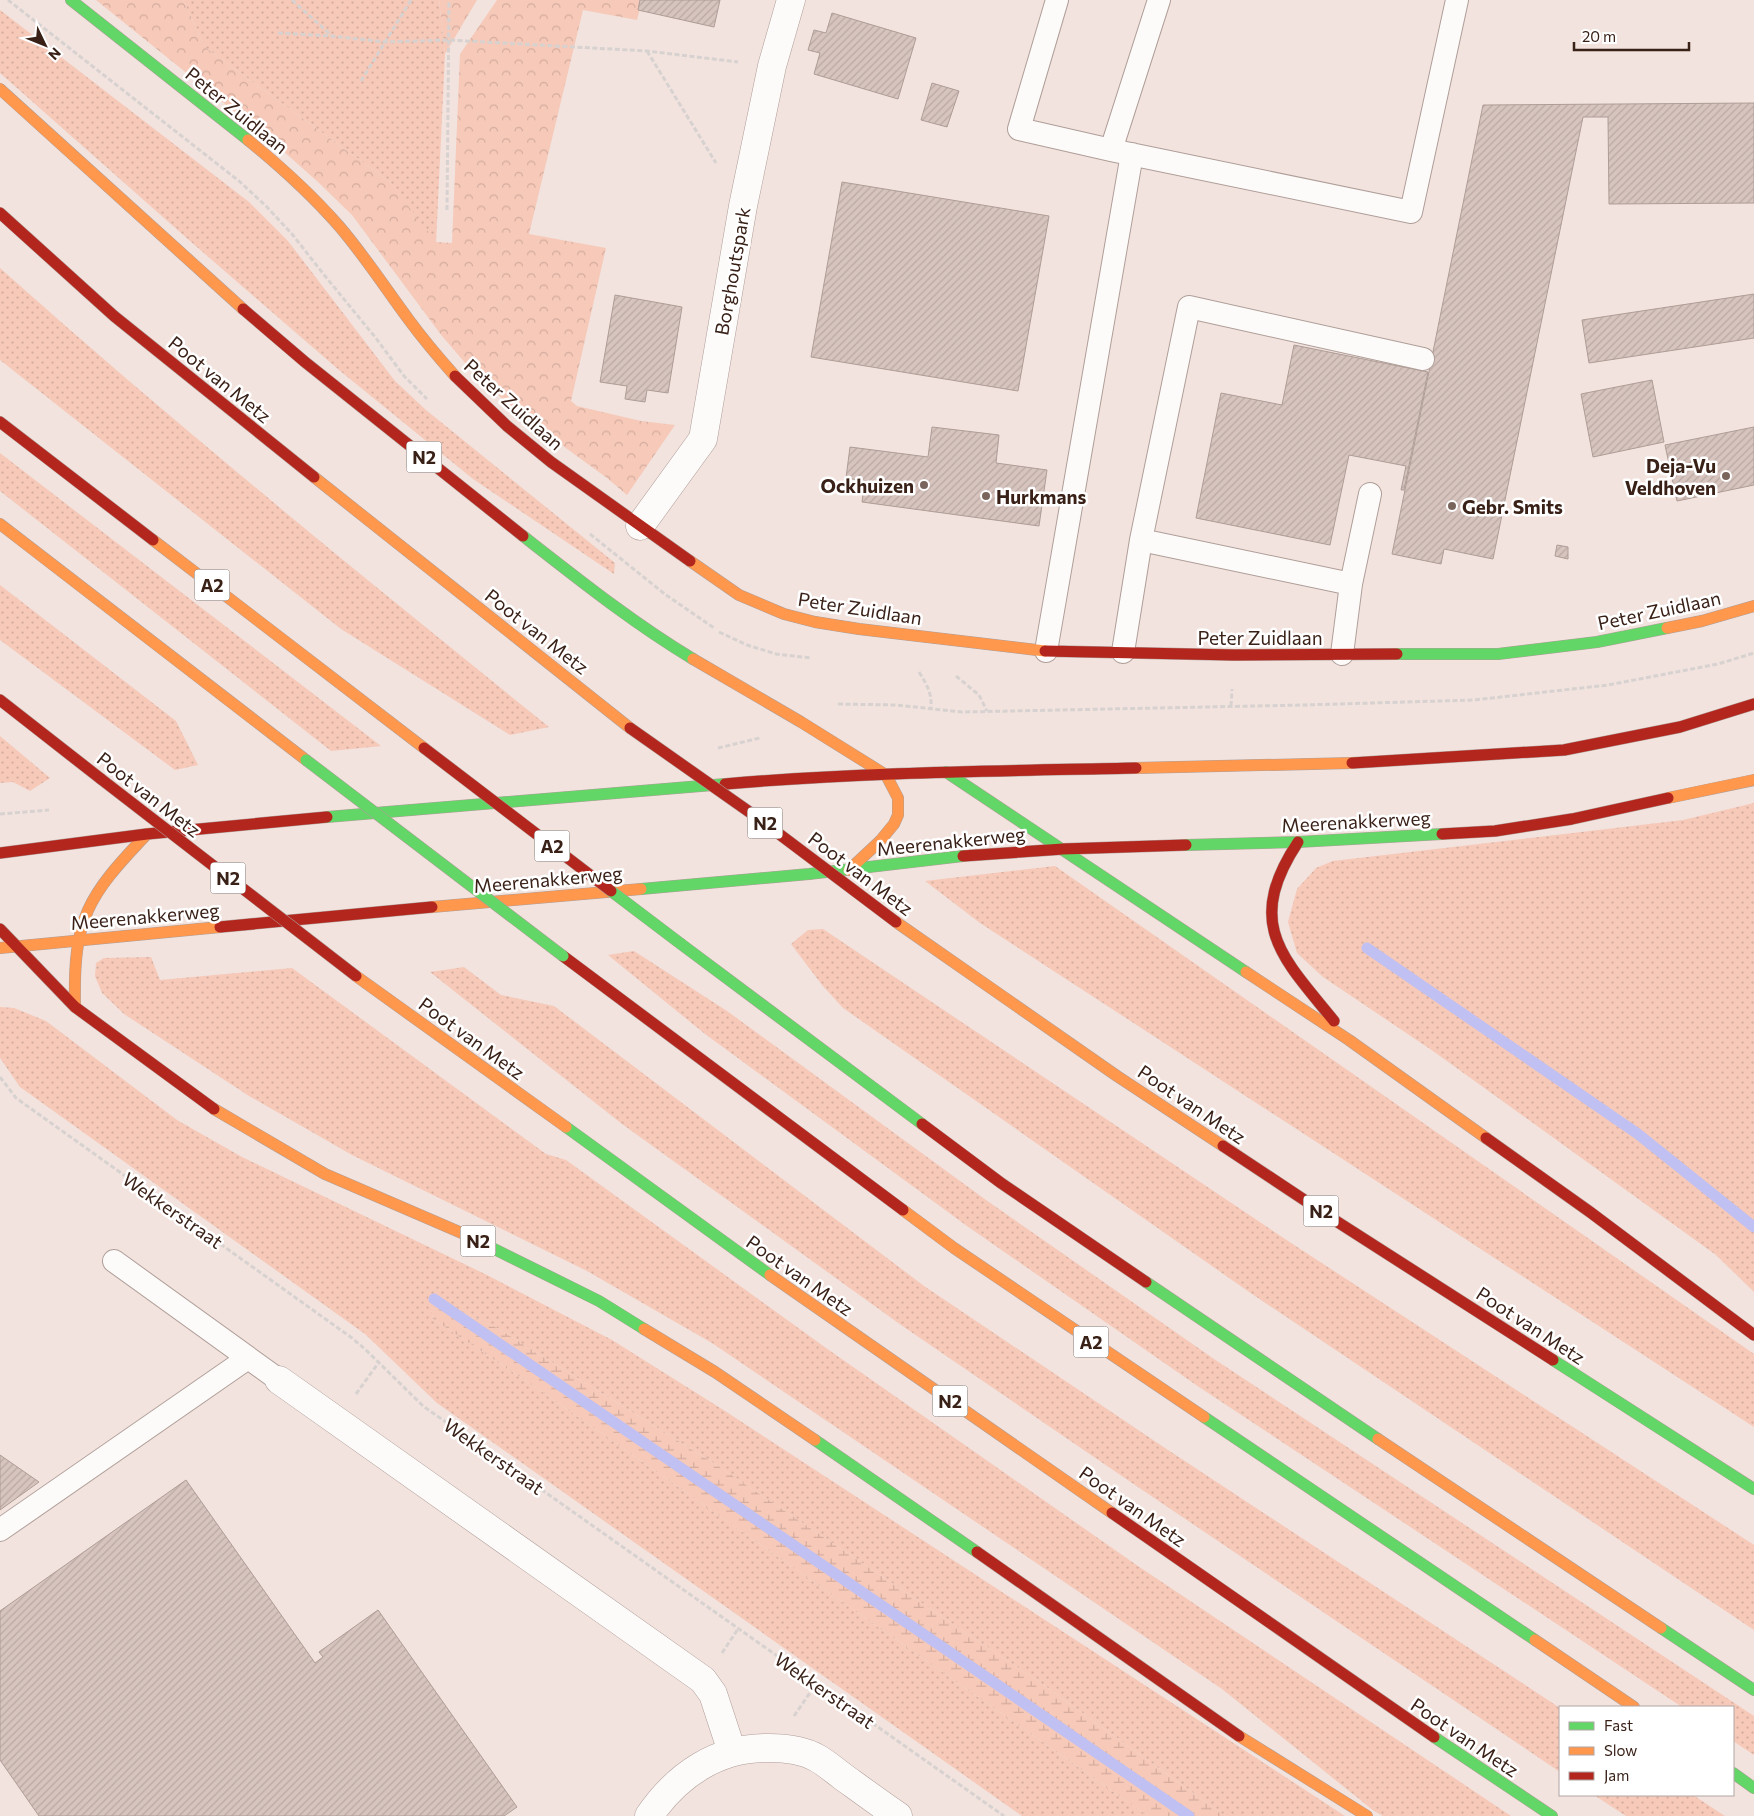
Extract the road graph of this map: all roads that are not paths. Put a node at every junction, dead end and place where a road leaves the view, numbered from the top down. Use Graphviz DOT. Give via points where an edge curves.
graph roads {
  1 [pos="71,0"];
  2 [pos="791,0"];
  3 [pos="1057,0"];
  4 [pos="1159,0"];
  5 [pos="1457,0"];
  6 [pos="0,89"];
  7 [pos="1122,152"];
  8 [pos="0,213"];
  9 [pos="1423,358"];
  10 [pos="0,422"];
  11 [pos="1370,494"];
  12 [pos="0,524"];
  13 [pos="640,526"];
  14 [pos="1140,540"];
  15 [pos="1351,584"];
  16 [pos="1754,606"];
  17 [pos="1046,651"];
  18 [pos="1123,652"];
  19 [pos="1342,654"];
  20 [pos="0,700"];
  21 [pos="1754,704"];
  22 [pos="946,772"];
  23 [pos="886,775"];
  24 [pos="1754,780"];
  25 [pos="147,834"];
  26 [pos="1298,842"];
  27 [pos="1063,849"];
  28 [pos="0,853"];
  29 [pos="849,870"];
  30 [pos="0,929"];
  31 [pos="77,940"];
  32 [pos="16,947"];
  33 [pos="0,948"];
  34 [pos="74,1007"];
  35 [pos="1349,1040"];
  36 [pos="114,1261"];
  37 [pos="1754,1335"];
  38 [pos="248,1358"];
  39 [pos="279,1380"];
  40 [pos="1754,1489"];
  41 [pos="0,1530"];
  42 [pos="1754,1690"];
  43 [pos="1633,1706"];
  44 [pos="732,1752"];
  45 [pos="1734,1774"];
  46 [pos="1754,1788"];
  47 [pos="649,1816"];
  48 [pos="898,1816"];
  49 [pos="1367,1816"];
  50 [pos="1552,1816"];
  1 -- 13 [label="main road, Peter Zuidlaan" via="273,160 339,226 410,322 454,374 507,426 551,462"];
  2 -- 13 [label="street, Borghoutspark" via="772,66 743,206 703,439"];
  3 -- 7 [label="lane" via="1019,129"];
  4 -- 7 [label="lane"];
  5 -- 7 [label="lane" via="1411,212"];
  6 -- 23 [label="main road, N2" via="212,282 305,362 486,508 672,646"];
  7 -- 17 [label="lane"];
  8 -- 40 [label="main road, Poot van Metz / N2, bridge" via="114,316 630,728 758,818 896,922 1117,1076 1336,1221"];
  9 -- 14 [label="lane" via="1189,306"];
  10 -- 42 [label="main road, A2, bridge" via="681,944 1000,1183"];
  11 -- 15 [label="lane"];
  12 -- 43 [label="main road, A2, bridge" via="563,956 954,1248"];
  13 -- 17 [label="main road, Peter Zuidlaan" via="739,596 784,614 859,630"];
  14 -- 15 [label="lane"];
  14 -- 18 [label="lane"];
  15 -- 19 [label="lane"];
  16 -- 19 [label="main road, Peter Zuidlaan" via="1702,621 1597,642 1498,654"];
  17 -- 18 [label="main road, Peter Zuidlaan"];
  18 -- 19 [label="main road, Peter Zuidlaan"];
  20 -- 50 [label="main road, Poot van Metz / N2, bridge" via="356,976 802,1298"];
  21 -- 22 [label="main road" via="1680,726 1564,750 1339,764"];
  22 -- 23 [label="main road"];
  22 -- 27 [label="main road"];
  23 -- 25 [label="main road" via="768,780"];
  23 -- 29 [label="main road" via="894,785 900,809 895,821 874,847"];
  24 -- 26 [label="main road, Meerenakkerweg" via="1572,819 1495,831"];
  25 -- 28 [label="main road"];
  25 -- 31 [label="main road" via="120,862 87,908"];
  26 -- 27 [label="main road, Meerenakkerweg"];
  26 -- 35 [label="main road" via="1286,859 1273,896 1272,914 1278,946 1286,962"];
  27 -- 29 [label="main road, Meerenakkerweg" via="953,857"];
  27 -- 35 [label="main road"];
  29 -- 31 [label="main road, Meerenakkerweg"];
  30 -- 32 [label="main road"];
  31 -- 32 [label="main road, Meerenakkerweg"];
  31 -- 34 [label="main road"];
  32 -- 33 [label="main road, Meerenakkerweg"];
  32 -- 34 [label="main road, N2"];
  34 -- 49 [label="main road, N2" via="203,1102 324,1174 465,1235 599,1301 715,1372 1239,1736"];
  35 -- 37 [label="main road" via="1582,1206"];
  36 -- 38 [label="lane"];
  38 -- 39 [label="lane"];
  38 -- 41 [label="lane"];
  39 -- 44 [label="street" via="703,1680 712,1694"];
  44 -- 47 [label="street" via="712,1759 684,1776"];
  44 -- 48 [label="street" via="784,1748 817,1758"];
  45 -- 46 [label="main road"];
}
